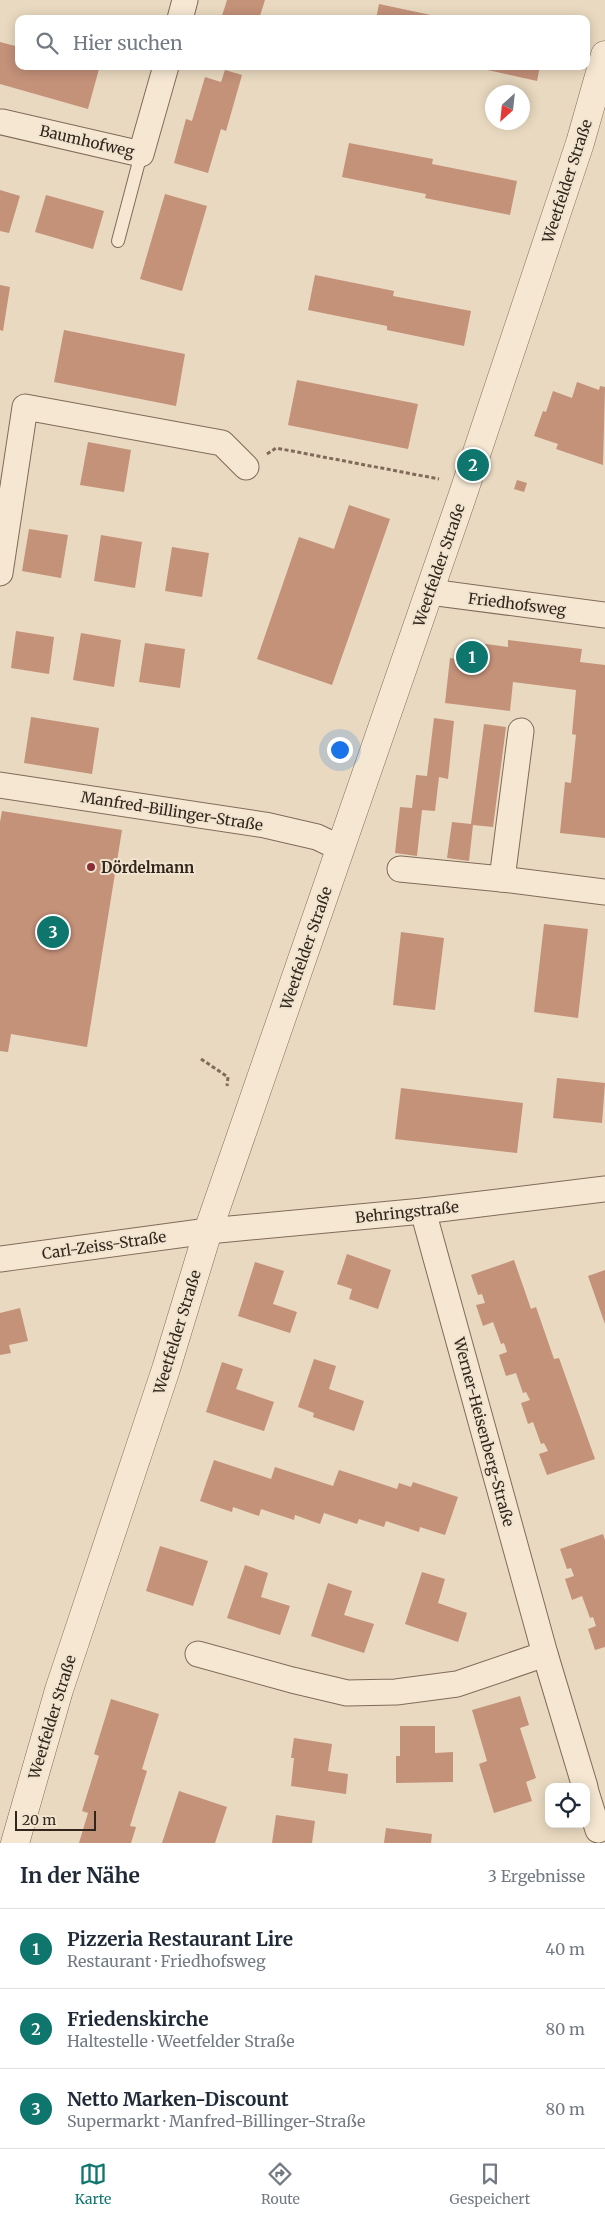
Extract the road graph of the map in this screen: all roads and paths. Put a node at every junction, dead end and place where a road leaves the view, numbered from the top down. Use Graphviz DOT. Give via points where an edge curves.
graph roads {
  1 [pos="186,0"];
  2 [pos="181,15"];
  3 [pos="605,55"];
  4 [pos="165,70"];
  5 [pos="2,122"];
  6 [pos="141,154"];
  7 [pos="118,241"];
  8 [pos="246,467"];
  9 [pos="466,485"];
  10 [pos="0,573"];
  11 [pos="430,592"];
  12 [pos="605,615"];
  13 [pos="521,730"];
  14 [pos="0,785"];
  15 [pos="340,848"];
  16 [pos="400,869"];
  17 [pos="502,879"];
  18 [pos="605,892"];
  19 [pos="605,1189"];
  20 [pos="423,1211"];
  21 [pos="208,1231"];
  22 [pos="0,1259"];
  23 [pos="198,1654"];
  24 [pos="545,1654"];
  25 [pos="583,1783"];
  26 [pos="590,1805"];
  27 [pos="598,1830"];
  28 [pos="14,1843"];
  1 -- 2 [label="street"];
  3 -- 9 [label="street, Weetfelder Straße" via="580,143"];
  4 -- 6 [label="street, Baumhofweg"];
  5 -- 6 [label="street, Baumhofweg"];
  6 -- 7 [label="lane"];
  8 -- 9 [label="path" via="276,448"];
  8 -- 10 [label="street" via="222,443 25,407"];
  9 -- 11 [label="street, Weetfelder Straße"];
  11 -- 12 [label="street, Friedhofsweg"];
  11 -- 15 [label="street, Weetfelder Straße"];
  13 -- 17 [label="street"];
  14 -- 15 [label="street, Manfred-Billinger-Straße" via="265,825 317,837"];
  15 -- 21 [label="street, Weetfelder Straße"];
  16 -- 17 [label="street"];
  17 -- 18 [label="street"];
  19 -- 20 [label="street, Behringstraße"];
  20 -- 21 [label="street, Behringstraße"];
  20 -- 24 [label="street, Werner-Heisenberg-Straße"];
  21 -- 22 [label="street, Carl-Zeiss-Straße"];
  21 -- 28 [label="street, Weetfelder Straße" via="166,1369 59,1690"];
  23 -- 24 [label="street" via="347,1693 396,1692 457,1684"];
  24 -- 25 [label="street, Werner-Heisenberg-Straße"];
  26 -- 27 [label="street"];
}
